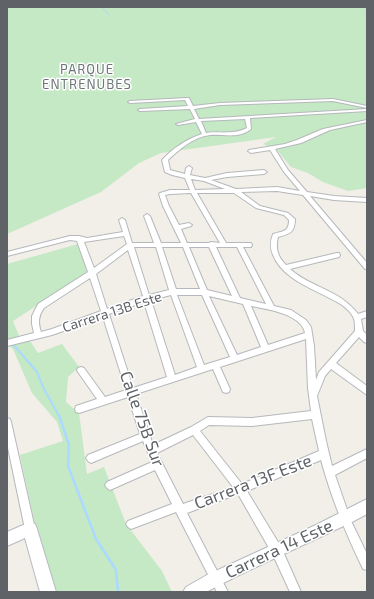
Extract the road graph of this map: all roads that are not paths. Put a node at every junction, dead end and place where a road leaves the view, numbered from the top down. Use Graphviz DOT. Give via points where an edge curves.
graph roads {
  1 [pos="130,102"];
  2 [pos="286,103"];
  3 [pos="192,107"];
  4 [pos="367,107"];
  5 [pos="140,110"];
  6 [pos="367,110"];
  7 [pos="294,114"];
  8 [pos="246,117"];
  9 [pos="198,120"];
  10 [pos="367,121"];
  11 [pos="178,124"];
  12 [pos="205,135"];
  13 [pos="272,149"];
  14 [pos="251,151"];
  15 [pos="189,168"];
  16 [pos="264,172"];
  17 [pos="187,177"];
  18 [pos="204,180"];
  19 [pos="234,191"];
  20 [pos="194,192"];
  21 [pos="306,194"];
  22 [pos="367,200"];
  23 [pos="147,216"];
  24 [pos="122,220"];
  25 [pos="189,226"];
  26 [pos="178,227"];
  27 [pos="126,234"];
  28 [pos="79,238"];
  29 [pos="130,244"];
  30 [pos="158,244"];
  31 [pos="184,244"];
  32 [pos="212,244"];
  33 [pos="224,244"];
  34 [pos="239,245"];
  35 [pos="249,245"];
  36 [pos="7,254"];
  37 [pos="337,255"];
  38 [pos="367,267"];
  39 [pos="285,268"];
  40 [pos="92,273"];
  41 [pos="173,292"];
  42 [pos="204,292"];
  43 [pos="146,298"];
  44 [pos="237,299"];
  45 [pos="245,301"];
  46 [pos="272,308"];
  47 [pos="105,312"];
  48 [pos="367,314"];
  49 [pos="357,317"];
  50 [pos="359,332"];
  51 [pos="309,335"];
  52 [pos="39,336"];
  53 [pos="367,340"];
  54 [pos="7,343"];
  55 [pos="266,349"];
  56 [pos="235,359"];
  57 [pos="331,364"];
  58 [pos="215,365"];
  59 [pos="81,370"];
  60 [pos="202,370"];
  61 [pos="172,379"];
  62 [pos="226,389"];
  63 [pos="367,391"];
  64 [pos="131,392"];
  65 [pos="313,396"];
  66 [pos="103,401"];
  67 [pos="79,409"];
  68 [pos="317,414"];
  69 [pos="7,426"];
  70 [pos="194,430"];
  71 [pos="145,436"];
  72 [pos="151,451"];
  73 [pos="367,453"];
  74 [pos="324,454"];
  75 [pos="90,458"];
  76 [pos="157,464"];
  77 [pos="328,473"];
  78 [pos="110,485"];
  79 [pos="240,489"];
  80 [pos="367,506"];
  81 [pos="180,508"];
  82 [pos="345,519"];
  83 [pos="131,524"];
  84 [pos="30,529"];
  85 [pos="7,539"];
  86 [pos="277,551"];
  87 [pos="367,565"];
  88 [pos="216,578"];
  89 [pos="48,592"];
  90 [pos="191,592"];
  91 [pos="223,592"];
  92 [pos="296,592"];
  1 -- 3 [label="street" via="187,99"];
  2 -- 3 [label="street"];
  2 -- 4 [label="street" via="333,100"];
  2 -- 7 [label="street"];
  3 -- 5 [label="street"];
  3 -- 9 [label="street"];
  6 -- 7 [label="street"];
  7 -- 8 [label="street"];
  8 -- 9 [label="street"];
  8 -- 12 [label="street" via="249,129 243,133"];
  9 -- 11 [label="street"];
  9 -- 12 [label="street"];
  10 -- 13 [label="street" via="326,129 304,140"];
  12 -- 17 [label="street" via="182,144 165,160 167,171"];
  13 -- 14 [label="street"];
  13 -- 21 [label="street" via="286,171"];
  15 -- 17 [label="street"];
  16 -- 18 [label="street"];
  17 -- 18 [label="street"];
  17 -- 20 [label="street"];
  18 -- 19 [label="street"];
  19 -- 20 [label="street"];
  19 -- 21 [label="street" via="277,189"];
  19 -- 39 [label="street" via="258,207 286,214 292,219 292,226 288,232 275,236 273,248 279,263"];
  20 -- 26 [label="street" via="162,194"];
  20 -- 33 [label="street"];
  21 -- 22 [label="street"];
  21 -- 38 [label="street"];
  23 -- 30 [label="street"];
  24 -- 27 [label="street"];
  25 -- 26 [label="street"];
  26 -- 31 [label="street"];
  27 -- 28 [label="street" via="87,240"];
  27 -- 29 [label="street"];
  28 -- 36 [label="street"];
  28 -- 40 [label="street, Calle 75B Sur"];
  29 -- 30 [label="street"];
  29 -- 40 [label="street"];
  29 -- 43 [label="street"];
  30 -- 31 [label="street"];
  30 -- 41 [label="street"];
  31 -- 32 [label="street"];
  31 -- 42 [label="street"];
  32 -- 33 [label="street"];
  32 -- 44 [label="street"];
  33 -- 34 [label="street"];
  34 -- 35 [label="street"];
  34 -- 46 [label="street"];
  37 -- 39 [label="street"];
  39 -- 49 [label="street" via="345,304"];
  40 -- 47 [label="street, Calle 75B Sur"];
  40 -- 52 [label="street" via="36,311 34,318"];
  41 -- 42 [label="street, Carrera 13B Este"];
  41 -- 43 [label="street, Carrera 13B Este"];
  41 -- 60 [label="street"];
  42 -- 44 [label="street, Carrera 13B Este"];
  42 -- 56 [label="street"];
  43 -- 47 [label="street, Carrera 13B Este"];
  43 -- 61 [label="street"];
  44 -- 45 [label="street, Carrera 13B Este"];
  45 -- 46 [label="street, Carrera 13B Este"];
  45 -- 55 [label="street"];
  46 -- 51 [label="street, Carrera 13B Este" via="288,312 303,322"];
  47 -- 52 [label="street, Carrera 13B Este"];
  47 -- 64 [label="street, Calle 75B Sur"];
  48 -- 49 [label="street"];
  49 -- 50 [label="street"];
  50 -- 53 [label="street"];
  50 -- 57 [label="street"];
  51 -- 55 [label="street"];
  51 -- 65 [label="street"];
  52 -- 54 [label="street, Carrera 13B Este"];
  55 -- 56 [label="street"];
  56 -- 58 [label="street"];
  57 -- 63 [label="street"];
  57 -- 65 [label="street" via="322,374"];
  58 -- 60 [label="street"];
  58 -- 62 [label="street"];
  59 -- 66 [label="street"];
  60 -- 61 [label="street"];
  61 -- 64 [label="street"];
  64 -- 66 [label="street"];
  64 -- 71 [label="street, Calle 75B Sur"];
  65 -- 68 [label="street"];
  66 -- 67 [label="street"];
  68 -- 70 [label="street" via="252,422 208,421"];
  68 -- 74 [label="street"];
  69 -- 84 [label="street"];
  70 -- 72 [label="street"];
  70 -- 79 [label="street"];
  71 -- 72 [label="street, Calle 75B Sur"];
  71 -- 75 [label="street"];
  72 -- 76 [label="street, Calle 75B Sur"];
  73 -- 77 [label="street"];
  74 -- 77 [label="street"];
  74 -- 79 [label="street, Carrera 13F Este"];
  76 -- 78 [label="street"];
  76 -- 81 [label="street, Calle 75B Sur"];
  77 -- 82 [label="street"];
  79 -- 81 [label="street, Carrera 13F Este"];
  79 -- 86 [label="street"];
  80 -- 82 [label="street, Carrera 14 Este"];
  81 -- 83 [label="street, Carrera 13F Este"];
  81 -- 88 [label="street, Calle 75B Sur"];
  82 -- 86 [label="street, Carrera 14 Este"];
  82 -- 87 [label="street"];
  84 -- 85 [label="street"];
  84 -- 89 [label="street"];
  86 -- 88 [label="street, Carrera 14 Este"];
  86 -- 92 [label="street"];
  88 -- 90 [label="street, Carrera 14 Este"];
  88 -- 91 [label="street, Calle 75B Sur"];
}
